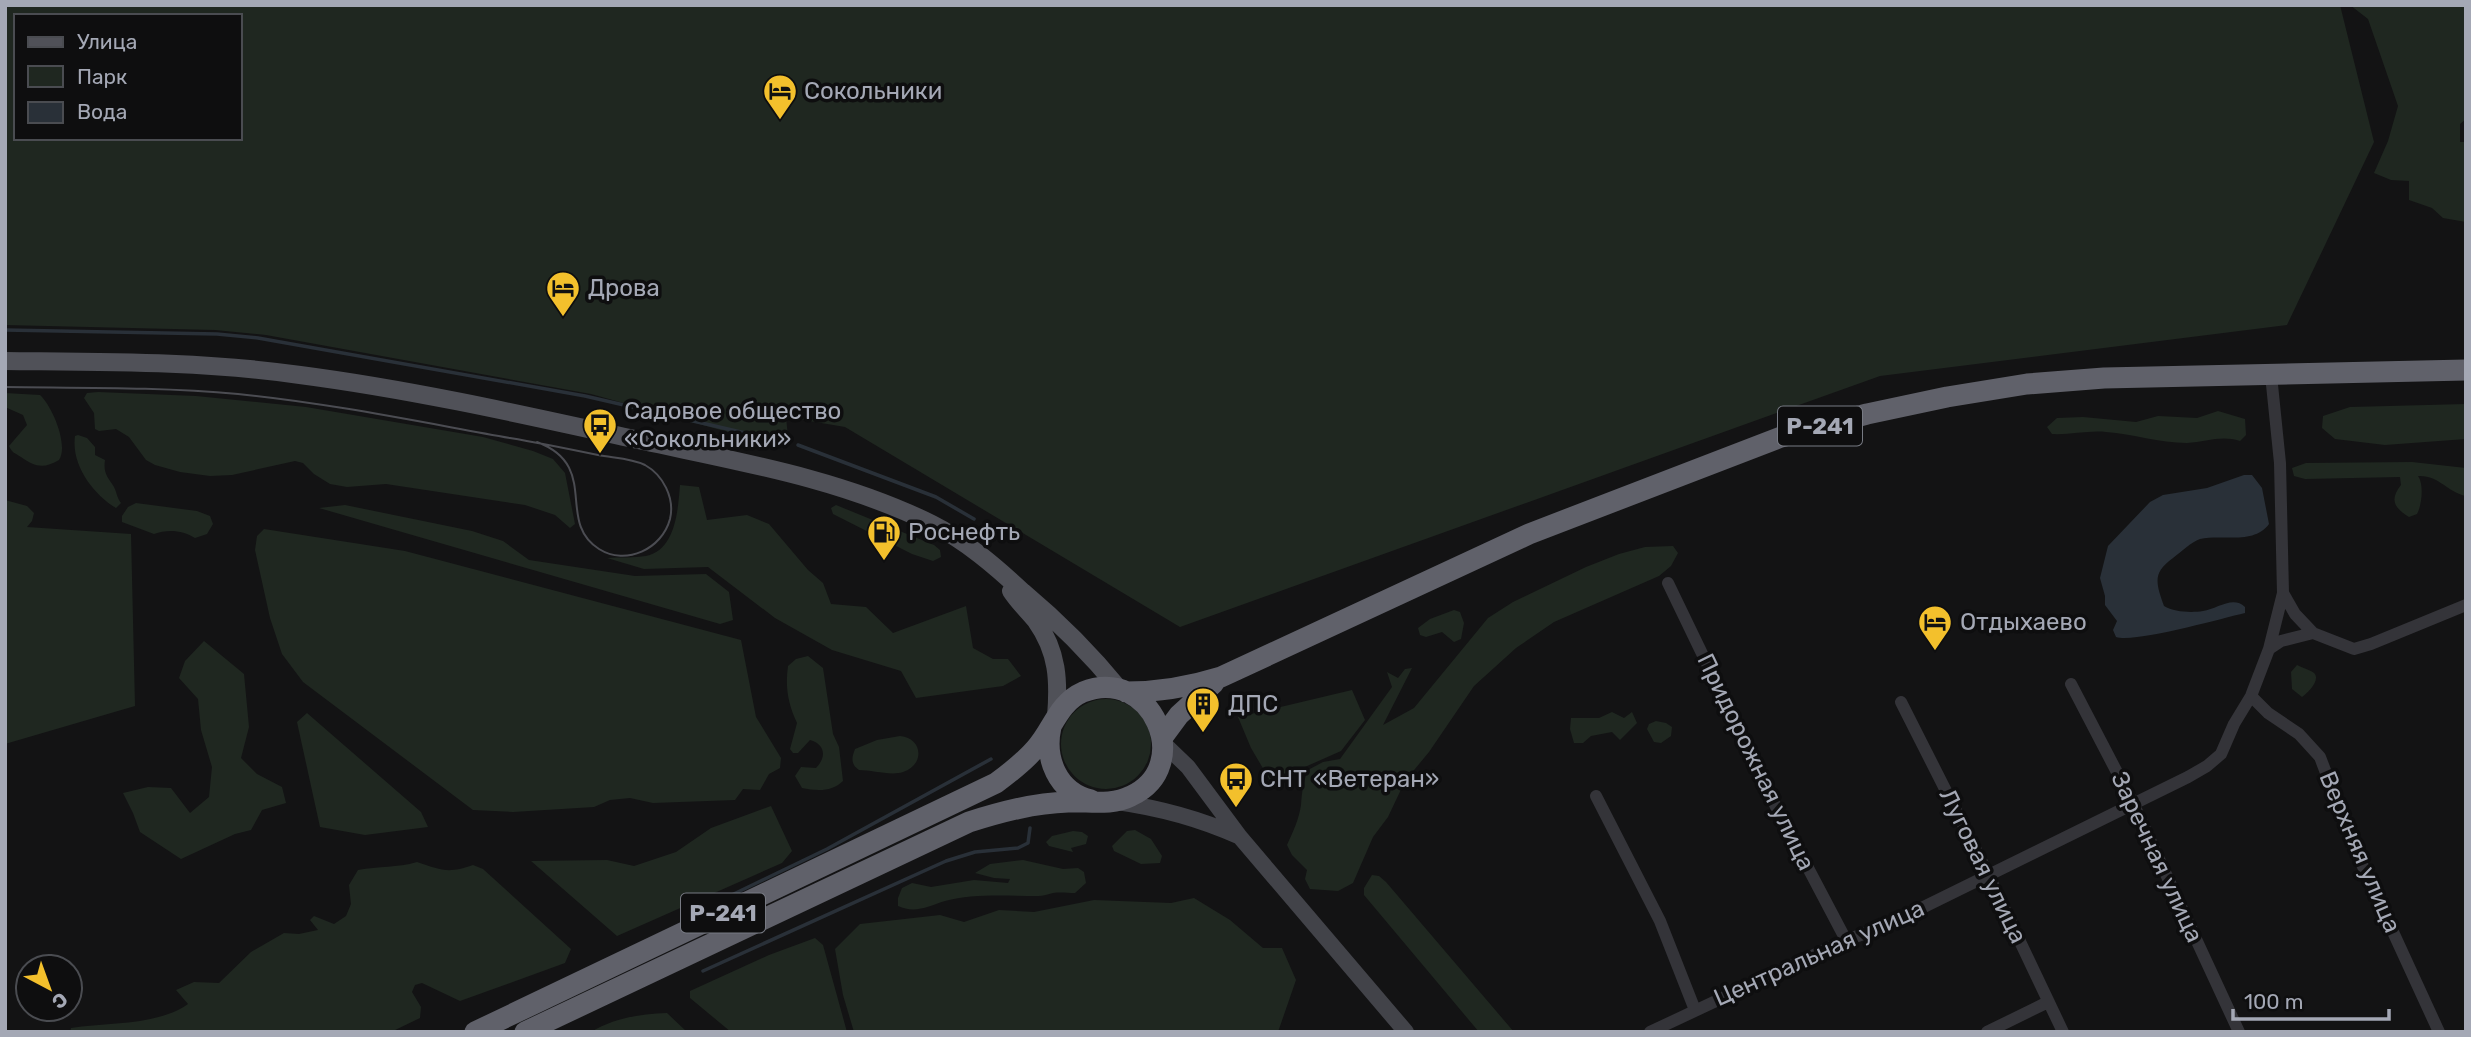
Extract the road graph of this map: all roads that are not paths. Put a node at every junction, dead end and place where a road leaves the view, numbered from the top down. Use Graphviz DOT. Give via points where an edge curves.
graph roads {
  1 [pos="5,361"];
  2 [pos="2466,370"];
  3 [pos="2270,375"];
  4 [pos="991,563"];
  5 [pos="1668,583"];
  6 [pos="2283,593"];
  7 [pos="2466,605"];
  8 [pos="2313,634"];
  9 [pos="2269,649"];
  10 [pos="1221,677"];
  11 [pos="2071,684"];
  12 [pos="1123,691"];
  13 [pos="2251,696"];
  14 [pos="1901,702"];
  15 [pos="1054,721"];
  16 [pos="1162,740"];
  17 [pos="1596,796"];
  18 [pos="1108,802"];
  19 [pos="2133,803"];
  20 [pos="1240,837"];
  21 [pos="1987,874"];
  22 [pos="1846,940"];
  23 [pos="2048,1002"];
  24 [pos="1695,1010"];
  25 [pos="475,1032"];
  26 [pos="525,1032"];
  27 [pos="1406,1032"];
  28 [pos="1650,1032"];
  29 [pos="1987,1032"];
  30 [pos="2063,1032"];
  31 [pos="2239,1032"];
  32 [pos="2439,1032"];
  1 -- 4 [label="main road" via="218,366 298,374 579,426 786,471 843,489 932,524"];
  2 -- 3 [label="highway, Р-241"];
  3 -- 6 [label="street, Центральная улица" via="2280,463"];
  3 -- 10 [label="highway, Р-241" via="2169,375 2027,384 1867,414 1781,437 1529,534"];
  4 -- 12 [label="main road" via="1087,650"];
  4 -- 15 [label="main road" via="1051,646 1058,673"];
  5 -- 22 [label="street, Придорожная улица"];
  6 -- 8 [label="street"];
  6 -- 9 [label="street, Центральная улица"];
  7 -- 8 [label="street" via="2354,649"];
  8 -- 9 [label="street" via="2281,641"];
  9 -- 13 [label="street, Центральная улица"];
  10 -- 12 [label="highway, Р-241" via="1180,688"];
  10 -- 16 [label="highway, Р-241" via="1185,708"];
  11 -- 19 [label="street, Заречная улица"];
  12 -- 15 [label="highway, Р-241" via="1097,688 1082,693 1069,701"];
  12 -- 16 [label="highway" via="1151,710"];
  13 -- 19 [label="street, Центральная улица" via="2221,754 2188,777"];
  13 -- 32 [label="street, Верхняя улица" via="2320,757 2354,847"];
  14 -- 21 [label="street, Луговая улица"];
  15 -- 18 [label="highway" via="1048,740 1057,775 1085,799"];
  15 -- 25 [label="highway, Р-241" via="1019,766 984,790"];
  16 -- 18 [label="highway, Р-241" via="1157,771 1146,785 1133,796"];
  16 -- 20 [label="main road"];
  17 -- 24 [label="street" via="1660,921"];
  18 -- 20 [label="main road" via="1173,811"];
  18 -- 26 [label="highway, Р-241" via="1034,805 969,822"];
  19 -- 21 [label="street, Центральная улица"];
  19 -- 31 [label="street, Заречная улица"];
  20 -- 27 [label="main road"];
  21 -- 22 [label="street, Центральная улица" via="1881,928"];
  21 -- 23 [label="street, Луговая улица"];
  22 -- 24 [label="street, Центральная улица"];
  23 -- 29 [label="street"];
  23 -- 30 [label="street, Луговая улица"];
  24 -- 28 [label="street, Центральная улица"];
}
